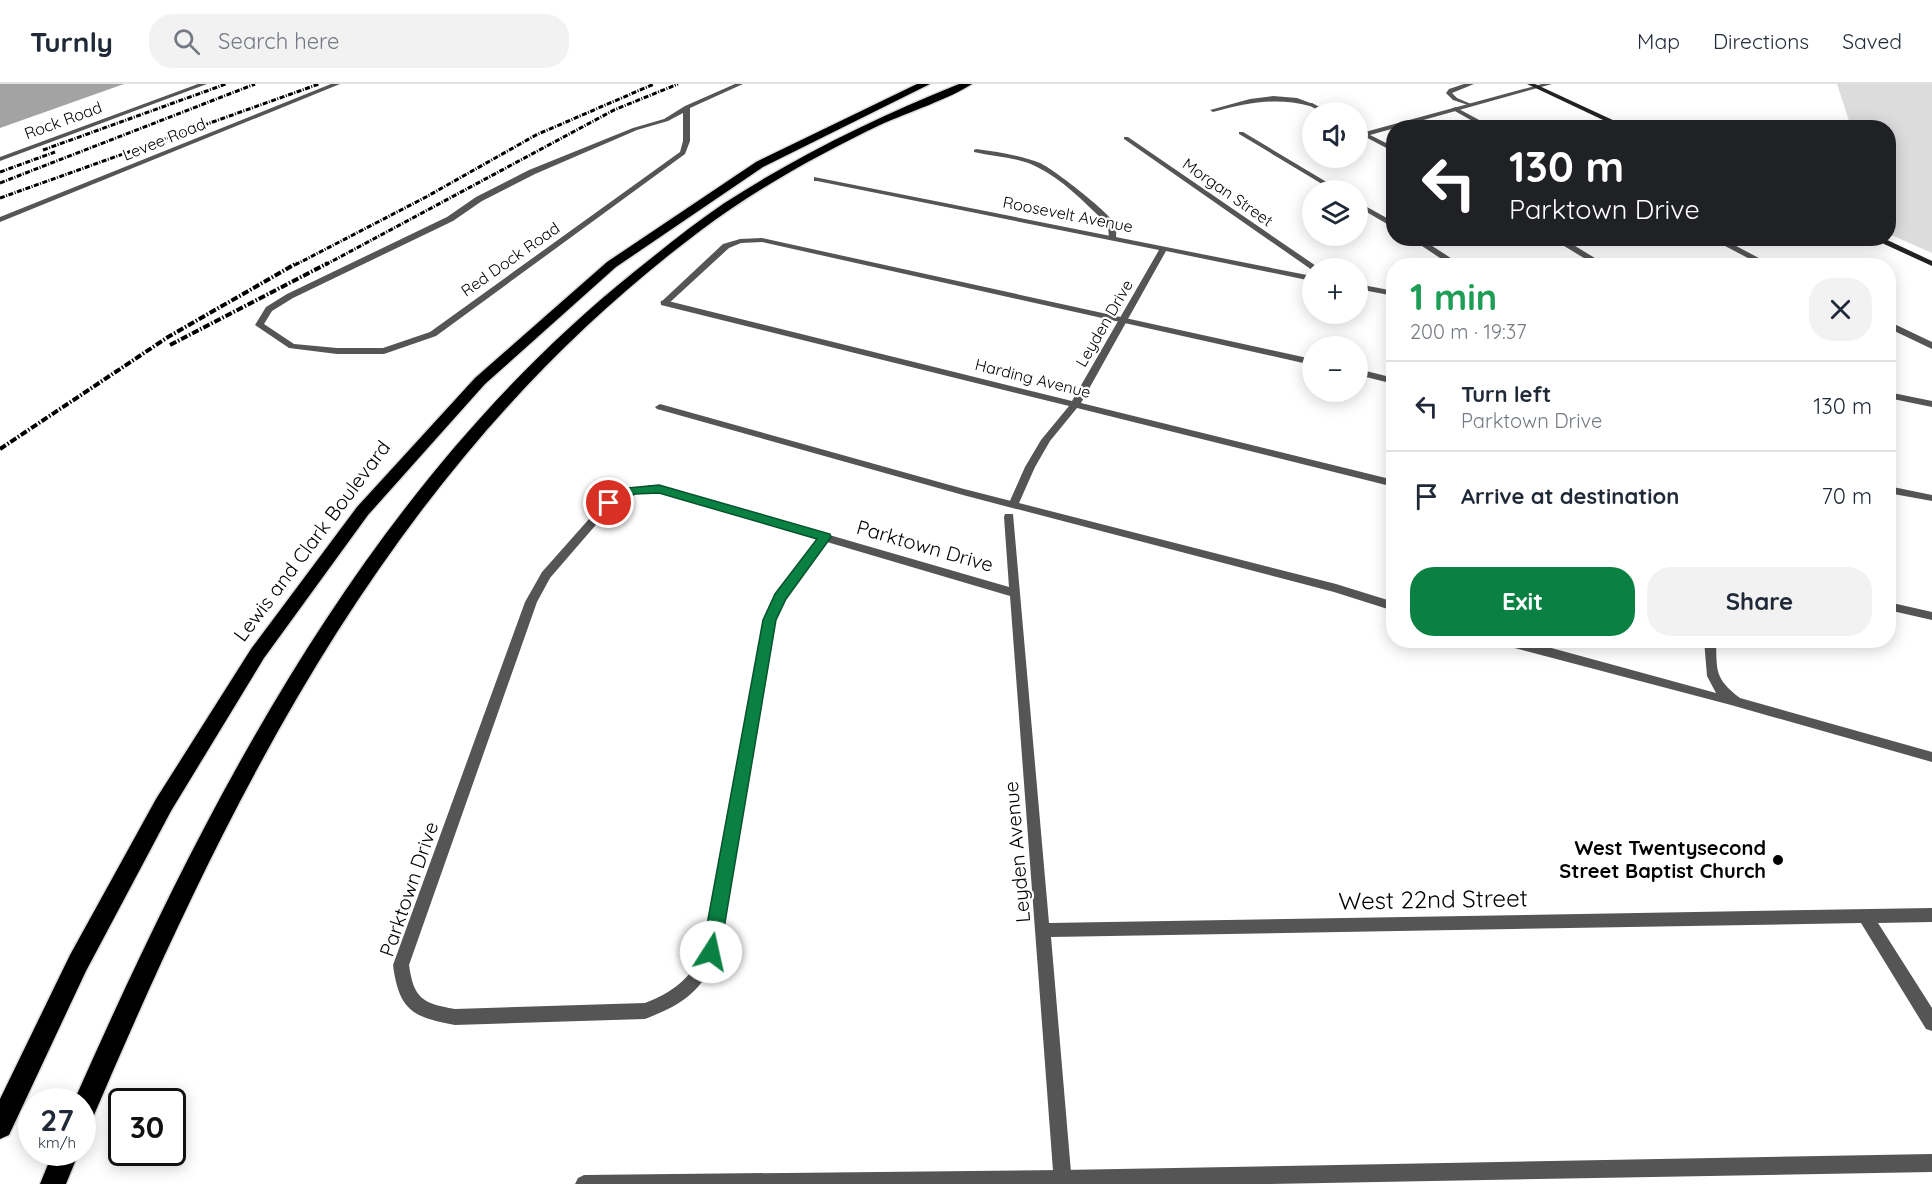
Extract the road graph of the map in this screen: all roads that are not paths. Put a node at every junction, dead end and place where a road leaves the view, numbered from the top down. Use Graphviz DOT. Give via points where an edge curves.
graph roads {
  1 [pos="204,84"];
  2 [pos="337,84"];
  3 [pos="740,84"];
  4 [pos="925,84"];
  5 [pos="967,84"];
  6 [pos="1471,84"];
  7 [pos="1549,84"];
  8 [pos="1533,86"];
  9 [pos="1302,102"];
  10 [pos="1469,105"];
  11 [pos="687,106"];
  12 [pos="1455,109"];
  13 [pos="1213,110"];
  14 [pos="1410,120"];
  15 [pos="1476,120"];
  16 [pos="1609,120"];
  17 [pos="1386,126"];
  18 [pos="1368,130"];
  19 [pos="1241,133"];
  20 [pos="1368,136"];
  21 [pos="1125,138"];
  22 [pos="1386,146"];
  23 [pos="976,151"];
  24 [pos="0,159"];
  25 [pos="817,179"];
  26 [pos="1319,180"];
  27 [pos="1368,210"];
  28 [pos="0,220"];
  29 [pos="1386,221"];
  30 [pos="1112,238"];
  31 [pos="1427,246"];
  32 [pos="1569,246"];
  33 [pos="1730,246"];
  34 [pos="1893,246"];
  35 [pos="1164,248"];
  36 [pos="1446,258"];
  37 [pos="1590,258"];
  38 [pos="1754,258"];
  39 [pos="1302,259"];
  40 [pos="1932,264"];
  41 [pos="1302,276"];
  42 [pos="1368,289"];
  43 [pos="1386,292"];
  44 [pos="1124,320"];
  45 [pos="1896,328"];
  46 [pos="1932,346"];
  47 [pos="1302,360"];
  48 [pos="1368,374"];
  49 [pos="1386,379"];
  50 [pos="1896,397"];
  51 [pos="1932,404"];
  52 [pos="1075,405"];
  53 [pos="660,408"];
  54 [pos="1386,482"];
  55 [pos="1896,491"];
  56 [pos="1932,498"];
  57 [pos="1011,510"];
  58 [pos="825,537"];
  59 [pos="1014,593"];
  60 [pos="1386,604"];
  61 [pos="1896,608"];
  62 [pos="1932,616"];
  63 [pos="1533,648"];
  64 [pos="1710,648"];
  65 [pos="1736,702"];
  66 [pos="1932,757"];
  67 [pos="1932,915"];
  68 [pos="1865,916"];
  69 [pos="1043,930"];
  70 [pos="1932,1023"];
  71 [pos="93,1088"];
  72 [pos="0,1126"];
  73 [pos="1932,1163"];
  74 [pos="60,1166"];
  75 [pos="1063,1181"];
  76 [pos="53,1184"];
  77 [pos="584,1184"];
  1 -- 24 [label="street, Rock Road"];
  2 -- 28 [label="street, Levee Road"];
  3 -- 11 [label="street"];
  4 -- 72 [label="highway, Lewis and Clark Boulevard" via="801,142 659,228 521,340 417,446 316,570 250,664 183,773 105,914"];
  5 -- 71 [label="highway" via="831,146 699,226 582,322 475,431 365,572 254,749 190,872"];
  6 -- 10 [label="street" via="1449,93"];
  7 -- 8 [label="street"];
  8 -- 10 [label="street"];
  8 -- 16 [label="main road"];
  9 -- 13 [label="street" via="1281,97 1259,98"];
  10 -- 12 [label="street"];
  11 -- 11 [label="street, Red Dock Road" via="684,116 688,143 683,153 433,334 384,351 337,351 292,346 259,325 269,309 290,296 450,219 479,199 532,172 666,120"];
  12 -- 14 [label="street"];
  12 -- 15 [label="street"];
  17 -- 18 [label="street"];
  19 -- 26 [label="street"];
  20 -- 22 [label="street"];
  21 -- 39 [label="street, Morgan Street"];
  23 -- 30 [label="street" via="1032,162 1048,170 1106,218 1112,225"];
  25 -- 30 [label="street, Roosevelt Avenue"];
  27 -- 29 [label="street"];
  30 -- 35 [label="street, Roosevelt Avenue"];
  31 -- 36 [label="street"];
  32 -- 37 [label="street"];
  33 -- 38 [label="street"];
  34 -- 40 [label="main road"];
  35 -- 41 [label="street, Roosevelt Avenue"];
  35 -- 44 [label="street, Leyden Drive"];
  42 -- 43 [label="street"];
  44 -- 47 [label="street"];
  44 -- 52 [label="street, Leyden Drive"];
  44 -- 52 [label="street, Harding Avenue" via="762,240 726,246 664,303"];
  45 -- 46 [label="street"];
  48 -- 49 [label="street"];
  50 -- 51 [label="street"];
  52 -- 54 [label="street, Harding Avenue"];
  52 -- 57 [label="street, Leyden Drive" via="1046,440"];
  53 -- 57 [label="street" via="963,492"];
  55 -- 56 [label="street"];
  57 -- 59 [label="street, Leyden Avenue"];
  57 -- 60 [label="street" via="1336,588"];
  58 -- 58 [label="street, Parktown Drive" via="659,489 632,490 609,503 546,575 531,602 401,965 403,985 411,1000 426,1012 455,1017 645,1011 668,1003 687,990 702,972 711,952 770,620 780,597"];
  58 -- 59 [label="street, Parktown Drive"];
  59 -- 69 [label="street, Leyden Avenue"];
  61 -- 62 [label="street"];
  63 -- 65 [label="street"];
  64 -- 65 [label="street" via="1712,680"];
  65 -- 66 [label="street"];
  67 -- 68 [label="street, West 22nd Street"];
  68 -- 69 [label="street, West 22nd Street"];
  68 -- 70 [label="street"];
  69 -- 75 [label="street, Leyden Avenue"];
  73 -- 75 [label="street"];
  74 -- 76 [label="highway"];
  75 -- 77 [label="street"];
}
